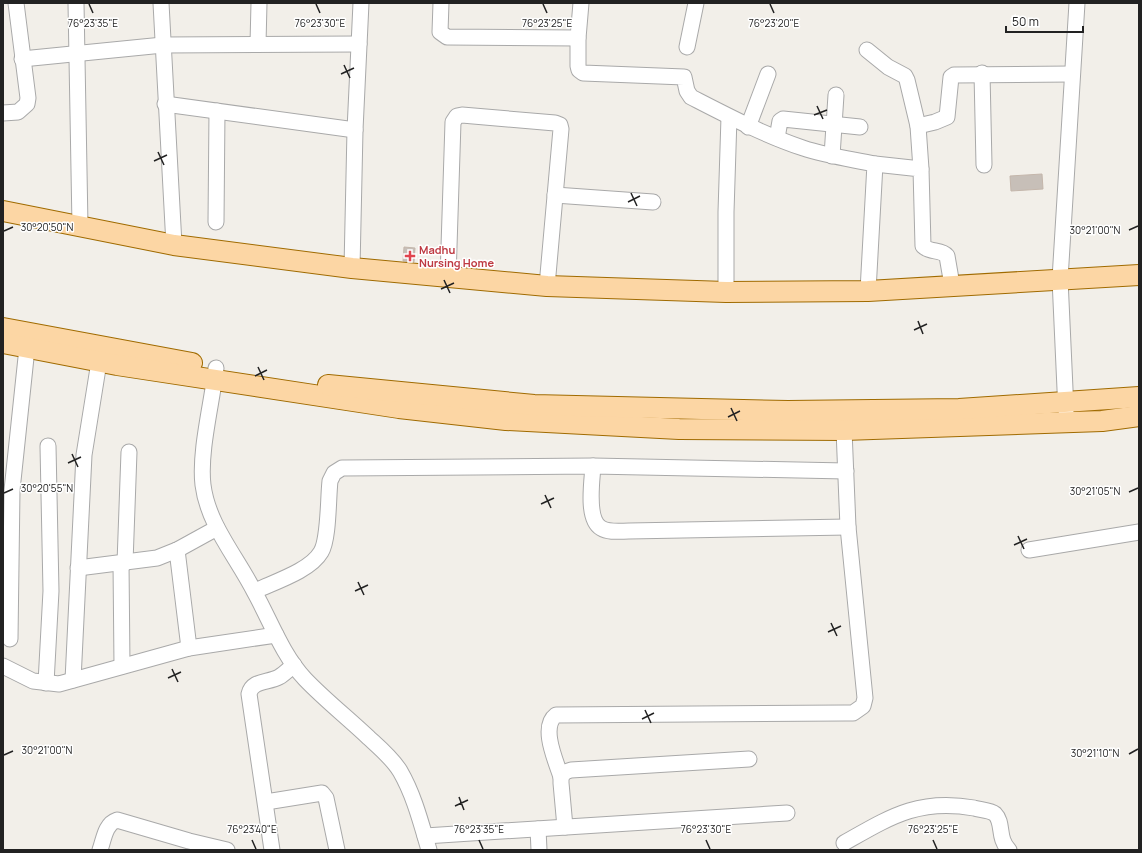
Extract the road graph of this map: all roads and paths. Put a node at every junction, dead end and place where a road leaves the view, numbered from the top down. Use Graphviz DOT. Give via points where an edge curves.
graph roads {
  1 [pos="16,3"];
  2 [pos="76,3"];
  3 [pos="161,3"];
  4 [pos="259,3"];
  5 [pos="361,3"];
  6 [pos="441,3"];
  7 [pos="582,3"];
  8 [pos="696,3"];
  9 [pos="1077,3"];
  10 [pos="578,38"];
  11 [pos="258,44"];
  12 [pos="359,44"];
  13 [pos="163,45"];
  14 [pos="687,47"];
  15 [pos="867,50"];
  16 [pos="77,53"];
  17 [pos="22,59"];
  18 [pos="982,73"];
  19 [pos="768,74"];
  20 [pos="1072,74"];
  21 [pos="836,95"];
  22 [pos="165,104"];
  23 [pos="217,111"];
  24 [pos="3,113"];
  25 [pos="729,117"];
  26 [pos="835,125"];
  27 [pos="918,126"];
  28 [pos="748,127"];
  29 [pos="860,127"];
  30 [pos="355,130"];
  31 [pos="777,138"];
  32 [pos="832,156"];
  33 [pos="875,164"];
  34 [pos="984,165"];
  35 [pos="921,169"];
  36 [pos="555,195"];
  37 [pos="653,202"];
  38 [pos="3,211"];
  39 [pos="216,222"];
  40 [pos="80,226"];
  41 [pos="174,245"];
  42 [pos="352,268"];
  43 [pos="1139,275"];
  44 [pos="448,278"];
  45 [pos="1060,279"];
  46 [pos="952,285"];
  47 [pos="547,286"];
  48 [pos="868,291"];
  49 [pos="726,292"];
  50 [pos="3,328"];
  51 [pos="3,343"];
  52 [pos="27,348"];
  53 [pos="99,362"];
  54 [pos="215,374"];
  55 [pos="1139,397"];
  56 [pos="1066,401"];
  57 [pos="1139,416"];
  58 [pos="1066,422"];
  59 [pos="844,430"];
  60 [pos="48,446"];
  61 [pos="129,452"];
  62 [pos="593,466"];
  63 [pos="846,471"];
  64 [pos="848,527"];
  65 [pos="217,528"];
  66 [pos="1139,532"];
  67 [pos="177,550"];
  68 [pos="1029,550"];
  69 [pos="123,563"];
  70 [pos="78,568"];
  71 [pos="255,591"];
  72 [pos="276,635"];
  73 [pos="10,639"];
  74 [pos="189,648"];
  75 [pos="294,665"];
  76 [pos="3,666"];
  77 [pos="122,666"];
  78 [pos="73,680"];
  79 [pos="46,684"];
  80 [pos="749,759"];
  81 [pos="561,777"];
  82 [pos="266,802"];
  83 [pos="787,813"];
  84 [pos="565,827"];
  85 [pos="538,829"];
  86 [pos="844,842"];
  87 [pos="427,843"];
  88 [pos="187,846"];
  89 [pos="100,850"];
  90 [pos="227,850"];
  91 [pos="272,850"];
  92 [pos="337,850"];
  93 [pos="539,850"];
  94 [pos="1009,850"];
  1 -- 17 [label="street"];
  2 -- 16 [label="street"];
  3 -- 13 [label="street"];
  4 -- 11 [label="street"];
  5 -- 12 [label="street"];
  6 -- 10 [label="street" via="440,32 447,37"];
  7 -- 10 [label="street"];
  8 -- 14 [label="street"];
  9 -- 20 [label="street"];
  10 -- 25 [label="street" via="578,66 583,73 684,76 691,97"];
  11 -- 12 [label="street"];
  11 -- 13 [label="street"];
  12 -- 30 [label="street"];
  13 -- 16 [label="street"];
  13 -- 22 [label="street"];
  15 -- 27 [label="street" via="907,80"];
  16 -- 17 [label="street"];
  16 -- 40 [label="street"];
  17 -- 24 [label="street" via="27,104 18,112"];
  18 -- 20 [label="street"];
  18 -- 27 [label="street" via="951,77 947,117"];
  18 -- 34 [label="street"];
  19 -- 28 [label="street"];
  20 -- 45 [label="street"];
  21 -- 26 [label="street"];
  22 -- 23 [label="street"];
  22 -- 41 [label="street"];
  23 -- 30 [label="street"];
  23 -- 39 [label="street"];
  25 -- 28 [label="street"];
  25 -- 49 [label="street"];
  26 -- 29 [label="street"];
  26 -- 31 [label="street" via="783,119 780,121"];
  26 -- 32 [label="street"];
  27 -- 35 [label="street"];
  28 -- 31 [label="street"];
  30 -- 42 [label="street"];
  31 -- 32 [label="street"];
  32 -- 33 [label="street"];
  33 -- 35 [label="street"];
  33 -- 48 [label="street"];
  35 -- 46 [label="street" via="923,246 947,256"];
  36 -- 37 [label="street"];
  36 -- 44 [label="street" via="560,126 555,123 462,114 456,116 453,122"];
  36 -- 47 [label="street"];
  38 -- 40 [label="main road"];
  40 -- 41 [label="main road"];
  41 -- 42 [label="main road"];
  42 -- 44 [label="main road"];
  43 -- 45 [label="main road"];
  44 -- 47 [label="main road"];
  45 -- 46 [label="main road"];
  45 -- 56 [label="street"];
  46 -- 48 [label="main road"];
  47 -- 49 [label="main road"];
  48 -- 49 [label="main road"];
  50 -- 54 [label="main road"];
  51 -- 52 [label="main road"];
  52 -- 53 [label="main road"];
  52 -- 73 [label="street" via="12,490"];
  53 -- 54 [label="main road"];
  53 -- 70 [label="street" via="84,455"];
  54 -- 56 [label="main road" via="534,405 788,411 959,409"];
  54 -- 59 [label="main road" via="399,408 506,420 679,429"];
  54 -- 65 [label="street" via="202,465 203,485"];
  55 -- 56 [label="main road"];
  56 -- 58 [label="street"];
  57 -- 58 [label="main road"];
  58 -- 59 [label="main road"];
  59 -- 63 [label="street"];
  60 -- 79 [label="street" via="51,591"];
  61 -- 69 [label="street"];
  62 -- 63 [label="street"];
  62 -- 64 [label="street" via="592,509 594,520 601,528 629,531"];
  62 -- 71 [label="street" via="342,468 334,473 330,482 322,552 307,567"];
  63 -- 64 [label="street"];
  64 -- 81 [label="street" via="865,698 863,706 845,714 556,715 551,719 550,737"];
  65 -- 67 [label="street"];
  65 -- 71 [label="street"];
  66 -- 68 [label="street"];
  67 -- 69 [label="street" via="157,558"];
  67 -- 74 [label="street"];
  69 -- 70 [label="street"];
  69 -- 77 [label="street"];
  70 -- 78 [label="street"];
  71 -- 72 [label="street"];
  72 -- 74 [label="street"];
  72 -- 75 [label="street"];
  74 -- 77 [label="street"];
  75 -- 82 [label="street" via="279,677 250,688"];
  75 -- 87 [label="street" via="322,695 387,754 399,770 408,787"];
  76 -- 79 [label="street" via="33,681"];
  77 -- 78 [label="street"];
  78 -- 79 [label="street"];
  80 -- 81 [label="street" via="571,770"];
  81 -- 84 [label="street"];
  82 -- 91 [label="street"];
  82 -- 92 [label="street" via="322,793 326,798"];
  83 -- 84 [label="street"];
  84 -- 85 [label="street"];
  85 -- 87 [label="street"];
  85 -- 93 [label="street"];
  86 -- 94 [label="street" via="907,810 933,806 967,807 993,812 998,818 1000,837"];
  88 -- 89 [label="street" via="117,820 107,826"];
  88 -- 90 [label="street"];
}
